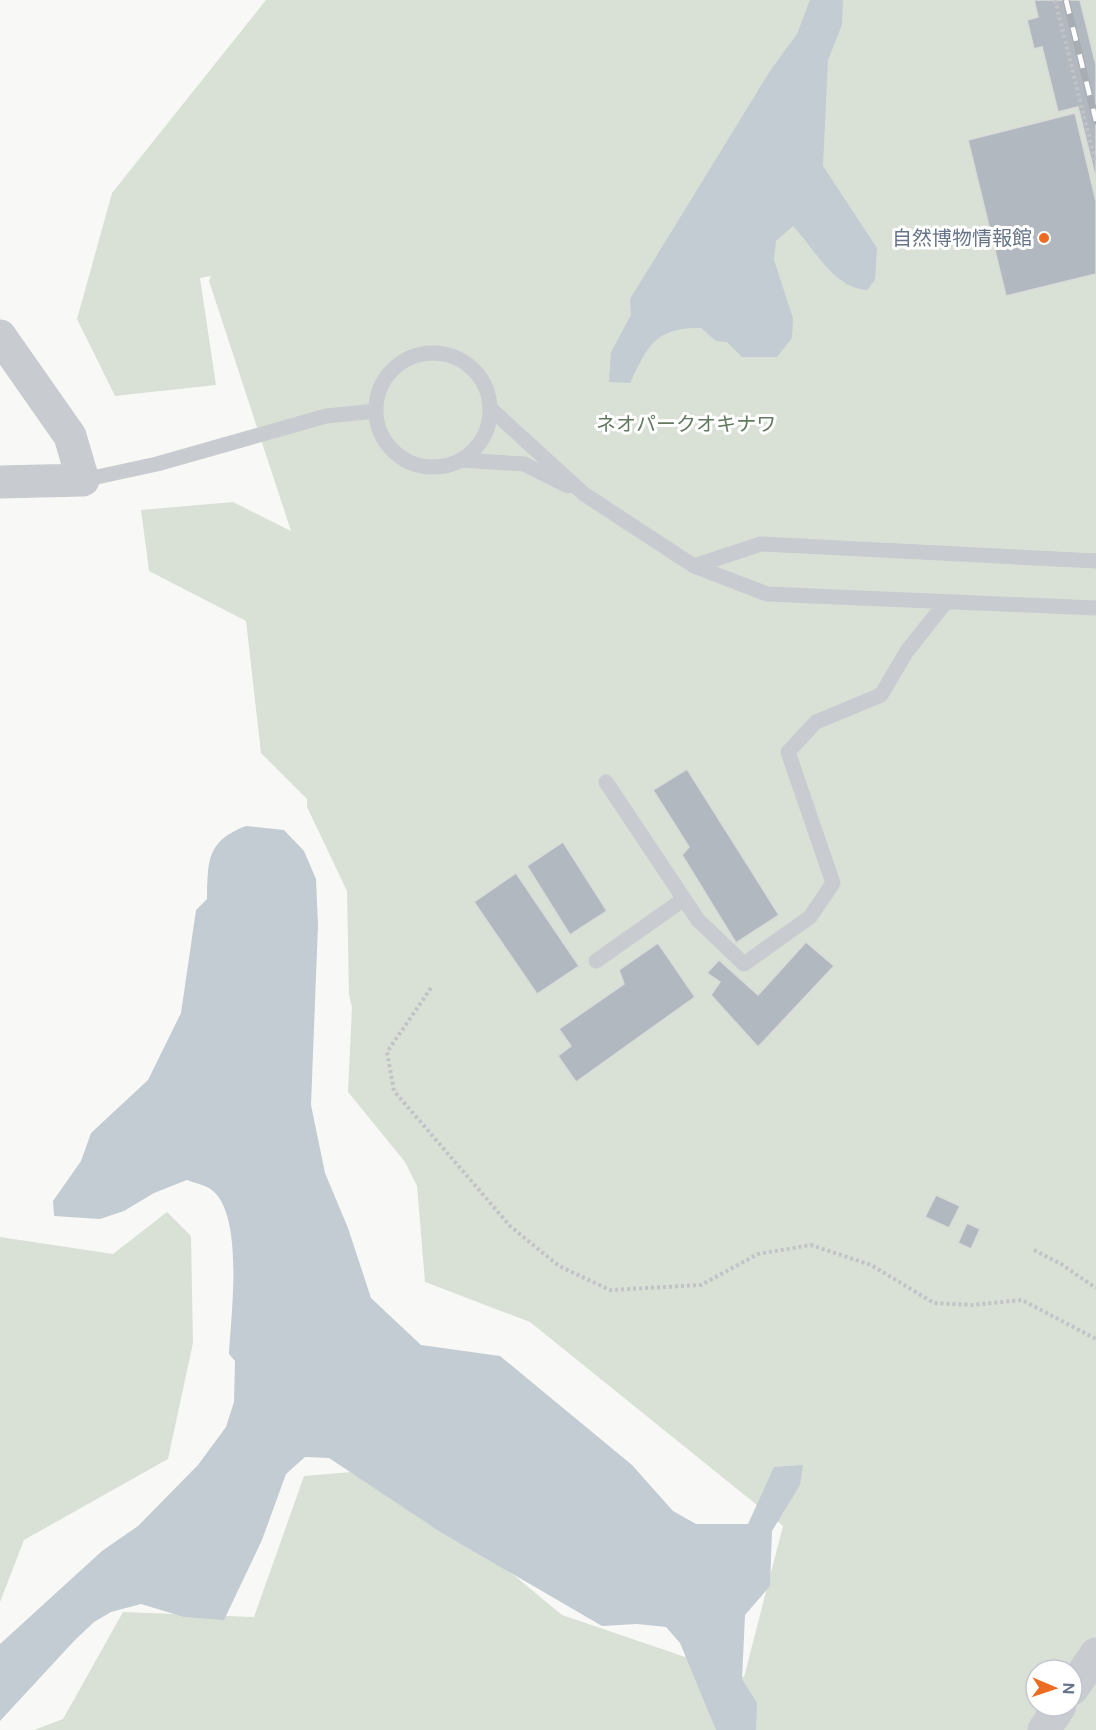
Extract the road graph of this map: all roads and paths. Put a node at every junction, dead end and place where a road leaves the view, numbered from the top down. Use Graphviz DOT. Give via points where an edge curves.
graph roads {
  1 [pos="1055,0"];
  2 [pos="1096,164"];
  3 [pos="0,336"];
  4 [pos="491,409"];
  5 [pos="376,411"];
  6 [pos="461,460"];
  7 [pos="83,480"];
  8 [pos="0,482"];
  9 [pos="584,494"];
  10 [pos="1096,561"];
  11 [pos="694,566"];
  12 [pos="946,602"];
  13 [pos="1096,608"];
  14 [pos="606,782"];
  15 [pos="684,899"];
  16 [pos="596,961"];
  17 [pos="431,988"];
  18 [pos="1034,1250"];
  19 [pos="1096,1288"];
  20 [pos="1096,1339"];
  21 [pos="1096,1654"];
  22 [pos="1084,1672"];
  1 -- 2 [label="path"];
  3 -- 7 [label="street" via="70,436"];
  4 -- 5 [label="lane" via="477,372 442,353 404,360 388,374 379,391"];
  4 -- 6 [label="lane" via="481,443"];
  4 -- 9 [label="lane"];
  5 -- 6 [label="lane" via="387,445 400,458 416,466 434,468"];
  5 -- 7 [label="lane" via="326,416 157,464"];
  6 -- 9 [label="lane" via="524,464"];
  7 -- 8 [label="street"];
  9 -- 11 [label="lane"];
  10 -- 11 [label="lane" via="761,544"];
  11 -- 12 [label="lane" via="767,594"];
  12 -- 13 [label="lane"];
  12 -- 15 [label="lane" via="907,651 881,695 816,722 788,752 833,883 810,917 744,964 698,920"];
  14 -- 15 [label="lane"];
  15 -- 16 [label="lane"];
  17 -- 20 [label="path" via="387,1052 394,1091 510,1226 559,1266 610,1290 701,1286 758,1254 811,1245 871,1265 934,1303 972,1305 1022,1300"];
  18 -- 19 [label="path"];
  21 -- 22 [label="street"];
}
